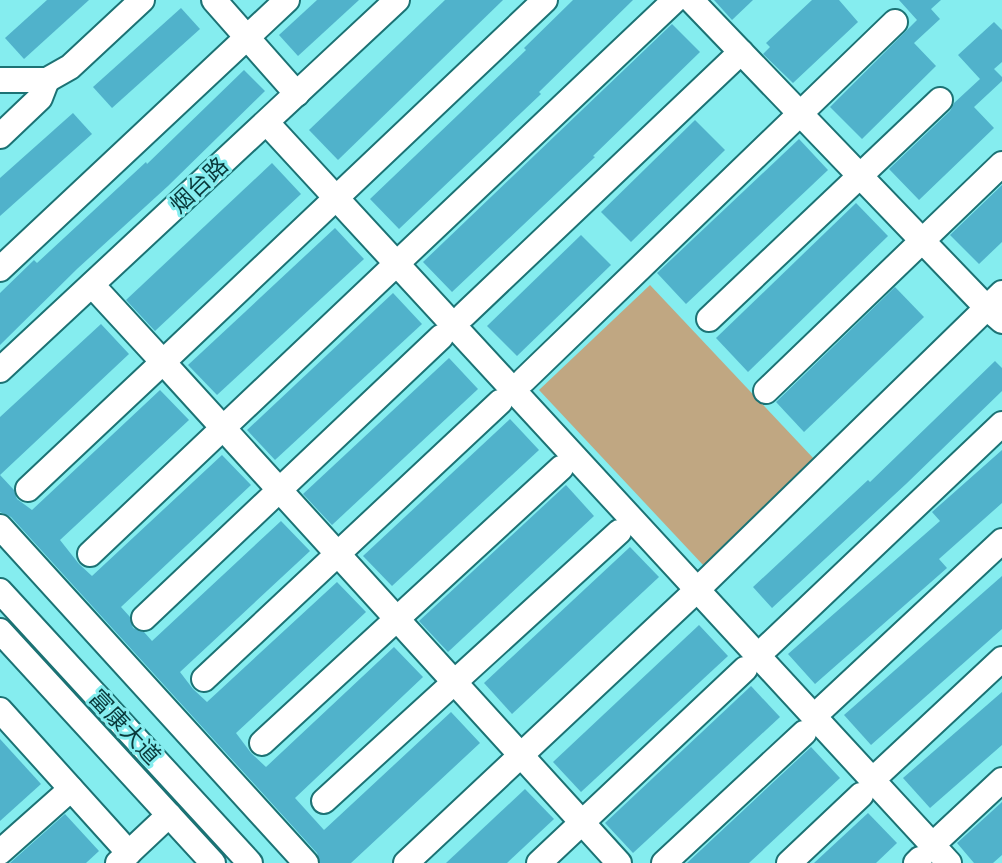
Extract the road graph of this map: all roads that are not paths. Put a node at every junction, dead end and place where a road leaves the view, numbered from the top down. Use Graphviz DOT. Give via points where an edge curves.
graph roads {
  1 [pos="142,0"];
  2 [pos="214,0"];
  3 [pos="287,0"];
  4 [pos="397,0"];
  5 [pos="545,0"];
  6 [pos="676,0"];
  7 [pos="691,0"];
  8 [pos="895,22"];
  9 [pos="247,38"];
  10 [pos="741,52"];
  11 [pos="0,80"];
  12 [pos="47,80"];
  13 [pos="297,94"];
  14 [pos="940,100"];
  15 [pos="801,114"];
  16 [pos="267,123"];
  17 [pos="0,136"];
  18 [pos="1002,164"];
  19 [pos="860,176"];
  20 [pos="336,198"];
  21 [pos="922,241"];
  22 [pos="2,262"];
  23 [pos="398,265"];
  24 [pos="92,285"];
  25 [pos="997,307"];
  26 [pos="464,314"];
  27 [pos="709,319"];
  28 [pos="441,337"];
  29 [pos="163,362"];
  30 [pos="0,370"];
  31 [pos="524,380"];
  32 [pos="766,391"];
  33 [pos="500,402"];
  34 [pos="1002,424"];
  35 [pos="224,428"];
  36 [pos="561,468"];
  37 [pos="28,488"];
  38 [pos="280,490"];
  39 [pos="0,527"];
  40 [pos="620,532"];
  41 [pos="1002,541"];
  42 [pos="90,554"];
  43 [pos="338,554"];
  44 [pos="697,590"];
  45 [pos="0,591"];
  46 [pos="144,618"];
  47 [pos="397,619"];
  48 [pos="0,631"];
  49 [pos="768,646"];
  50 [pos="1002,659"];
  51 [pos="745,669"];
  52 [pos="204,679"];
  53 [pos="454,682"];
  54 [pos="824,707"];
  55 [pos="5,725"];
  56 [pos="804,733"];
  57 [pos="262,743"];
  58 [pos="520,754"];
  59 [pos="882,771"];
  60 [pos="1002,780"];
  61 [pos="71,789"];
  62 [pos="861,795"];
  63 [pos="324,801"];
  64 [pos="169,816"];
  65 [pos="582,822"];
  66 [pos="942,836"];
  67 [pos="0,852"];
  68 [pos="123,858"];
  69 [pos="237,859"];
  70 [pos="213,863"];
  71 [pos="306,863"];
  72 [pos="406,863"];
  73 [pos="539,863"];
  74 [pos="619,863"];
  75 [pos="664,863"];
  76 [pos="789,863"];
  77 [pos="949,863"];
  1 -- 12 [label="street" via="70,67"];
  2 -- 9 [label="street"];
  3 -- 9 [label="street"];
  4 -- 13 [label="street, 烟台路"];
  5 -- 20 [label="street"];
  6 -- 23 [label="street"];
  7 -- 10 [label="street"];
  8 -- 15 [label="street"];
  9 -- 13 [label="street"];
  9 -- 22 [label="street"];
  10 -- 15 [label="street"];
  10 -- 26 [label="street"];
  11 -- 12 [label="street"];
  12 -- 17 [label="street" via="40,98"];
  13 -- 16 [label="street, 烟台路"];
  14 -- 19 [label="street"];
  15 -- 19 [label="street"];
  15 -- 31 [label="street"];
  16 -- 20 [label="street"];
  16 -- 24 [label="street, 烟台路"];
  18 -- 21 [label="street"];
  19 -- 21 [label="street"];
  19 -- 27 [label="street"];
  20 -- 23 [label="street"];
  20 -- 29 [label="street"];
  21 -- 25 [label="street"];
  21 -- 32 [label="street"];
  23 -- 35 [label="street"];
  23 -- 44 [label="street"];
  24 -- 29 [label="street"];
  24 -- 30 [label="street, 烟台路"];
  25 -- 44 [label="street"];
  28 -- 38 [label="street"];
  29 -- 35 [label="street"];
  29 -- 37 [label="street"];
  33 -- 43 [label="street"];
  34 -- 49 [label="street"];
  35 -- 38 [label="street"];
  35 -- 42 [label="street"];
  36 -- 47 [label="street"];
  38 -- 43 [label="street"];
  38 -- 46 [label="street"];
  39 -- 71 [label="street"];
  40 -- 53 [label="street"];
  41 -- 54 [label="street"];
  43 -- 47 [label="street"];
  43 -- 52 [label="street"];
  44 -- 58 [label="street"];
  44 -- 77 [label="street"];
  45 -- 69 [label="street, 富康大道"];
  47 -- 53 [label="street"];
  47 -- 57 [label="street"];
  48 -- 64 [label="street, 富康大道"];
  50 -- 59 [label="street"];
  51 -- 65 [label="street"];
  53 -- 58 [label="street"];
  53 -- 63 [label="street"];
  55 -- 61 [label="street"];
  56 -- 75 [label="street"];
  58 -- 65 [label="street"];
  58 -- 72 [label="street"];
  60 -- 66 [label="street"];
  61 -- 67 [label="street"];
  61 -- 68 [label="street"];
  62 -- 76 [label="street"];
  64 -- 68 [label="street"];
  64 -- 70 [label="street, 富康大道"];
  65 -- 73 [label="street"];
  65 -- 74 [label="street"];
}
